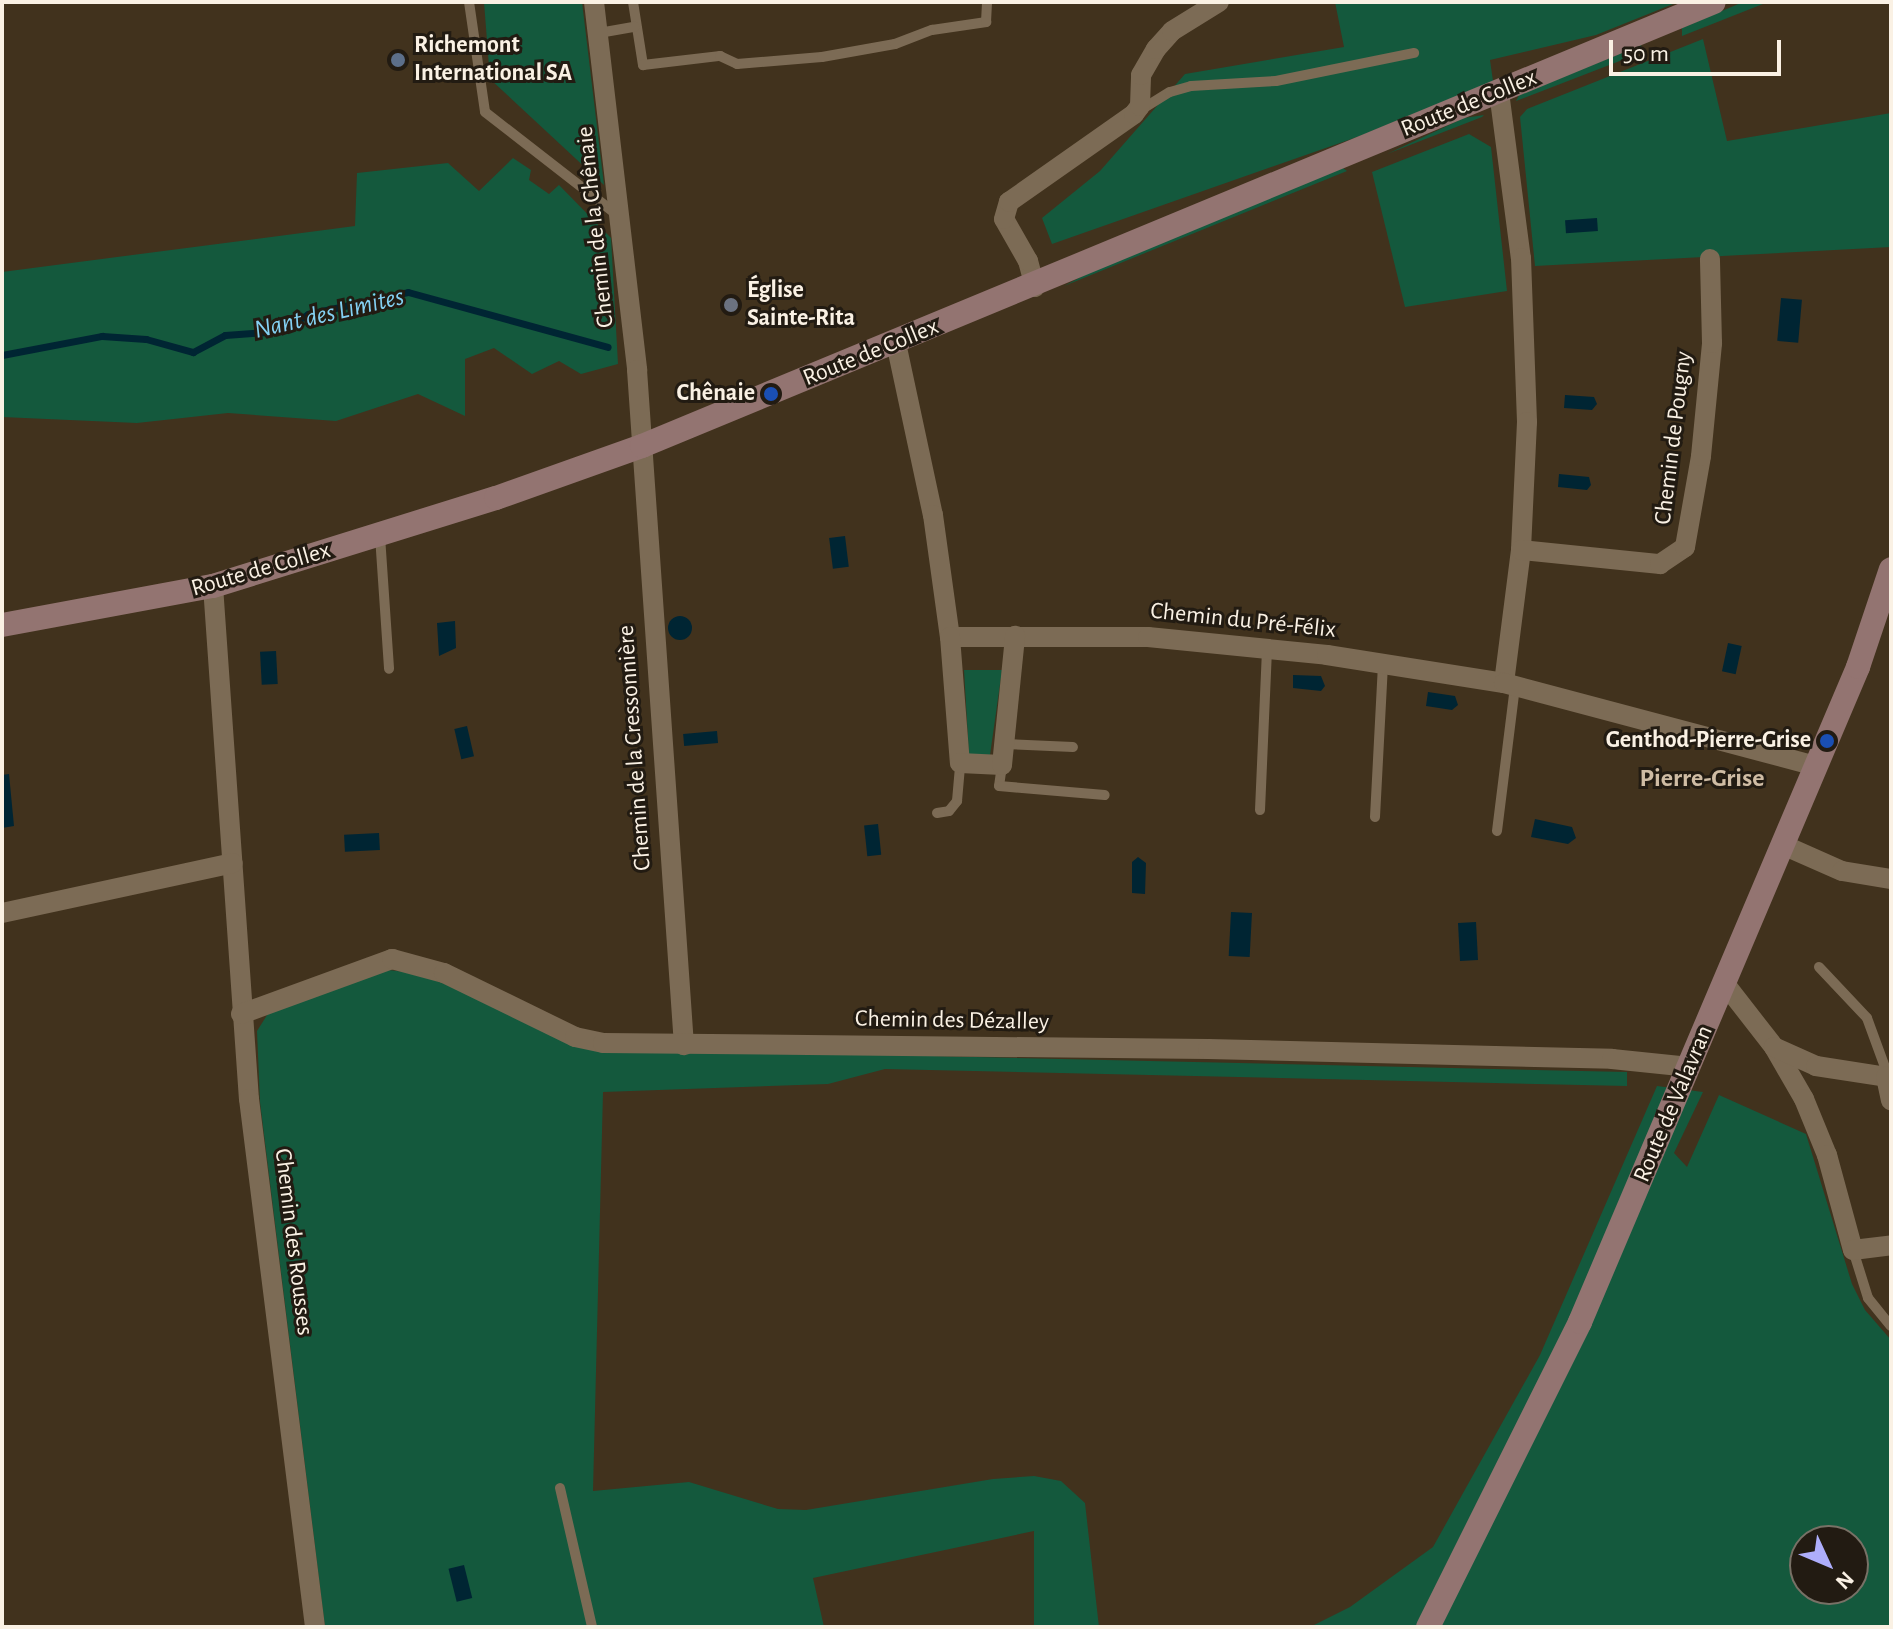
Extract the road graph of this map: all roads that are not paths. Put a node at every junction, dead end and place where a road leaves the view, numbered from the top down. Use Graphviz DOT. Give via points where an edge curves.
graph roads {
  1 [pos="469,2"];
  2 [pos="594,2"];
  3 [pos="633,2"];
  4 [pos="987,2"];
  5 [pos="1219,2"];
  6 [pos="1714,2"];
  7 [pos="634,27"];
  8 [pos="599,33"];
  9 [pos="1414,53"];
  10 [pos="1499,92"];
  11 [pos="1134,114"];
  12 [pos="621,218"];
  13 [pos="1710,259"];
  14 [pos="1035,287"];
  15 [pos="896,343"];
  16 [pos="642,446"];
  17 [pos="380,536"];
  18 [pos="1521,550"];
  19 [pos="1889,580"];
  20 [pos="213,586"];
  21 [pos="2,625"];
  22 [pos="1015,636"];
  23 [pos="950,637"];
  24 [pos="1267,649"];
  25 [pos="1383,664"];
  26 [pos="389,669"];
  27 [pos="1509,685"];
  28 [pos="1073,747"];
  29 [pos="1003,754"];
  30 [pos="960,763"];
  31 [pos="1817,766"];
  32 [pos="1105,795"];
  33 [pos="1260,810"];
  34 [pos="937,813"];
  35 [pos="1375,817"];
  36 [pos="1497,831"];
  37 [pos="1783,845"];
  38 [pos="233,863"];
  39 [pos="1891,879"];
  40 [pos="2,913"];
  41 [pos="1819,967"];
  42 [pos="1725,984"];
  43 [pos="241,1014"];
  44 [pos="684,1045"];
  45 [pos="1774,1047"];
  46 [pos="1690,1067"];
  47 [pos="1889,1078"];
  48 [pos="1891,1100"];
  49 [pos="1891,1245"];
  50 [pos="1853,1250"];
  51 [pos="1891,1326"];
  52 [pos="560,1488"];
  53 [pos="315,1627"];
  54 [pos="592,1627"];
  55 [pos="1428,1627"];
  1 -- 12 [label="lane" via="485,112"];
  2 -- 8 [label="street, Chemin de la Chênaie"];
  3 -- 7 [label="lane"];
  4 -- 7 [label="lane" via="986,22 822,57 737,64 720,56 643,65"];
  5 -- 11 [label="street" via="1172,31 1156,49 1141,75 1140,106"];
  6 -- 10 [label="street, Route de Collex"];
  7 -- 8 [label="lane"];
  8 -- 12 [label="street, Chemin de la Chênaie"];
  9 -- 11 [label="lane" via="1276,81 1191,86"];
  10 -- 14 [label="street, Route de Collex" via="1124,243"];
  10 -- 18 [label="street" via="1525,315"];
  11 -- 14 [label="street" via="1005,210"];
  12 -- 16 [label="street, Chemin de la Chênaie"];
  13 -- 18 [label="street, Chemin de Pougny" via="1709,371 1685,547 1660,564"];
  14 -- 15 [label="street, Route de Collex"];
  15 -- 16 [label="street, Route de Collex"];
  15 -- 23 [label="street" via="933,515"];
  16 -- 17 [label="street, Route de Collex"];
  16 -- 44 [label="street, Chemin de la Cressonnière"];
  17 -- 20 [label="street, Route de Collex"];
  17 -- 26 [label="lane"];
  18 -- 27 [label="street"];
  19 -- 31 [label="street, Route de Valavran"];
  20 -- 21 [label="street, Route de Collex"];
  20 -- 38 [label="street, Chemin des Rousses"];
  22 -- 23 [label="street, Chemin du Pré-Félix"];
  22 -- 24 [label="street, Chemin du Pré-Félix" via="1148,637"];
  22 -- 29 [label="street"];
  23 -- 30 [label="street"];
  24 -- 25 [label="street, Chemin du Pré-Félix"];
  24 -- 33 [label="lane"];
  25 -- 27 [label="street, Chemin du Pré-Félix"];
  25 -- 35 [label="lane"];
  27 -- 31 [label="street, Chemin du Pré-Félix"];
  27 -- 36 [label="lane"];
  28 -- 29 [label="lane"];
  29 -- 30 [label="street"];
  29 -- 32 [label="lane" via="999,786"];
  30 -- 34 [label="lane" via="957,801 949,811"];
  31 -- 37 [label="street, Route de Valavran"];
  37 -- 39 [label="street" via="1862,877"];
  37 -- 42 [label="street, Route de Valavran"];
  38 -- 40 [label="street"];
  38 -- 43 [label="street, Chemin des Rousses"];
  41 -- 47 [label="lane" via="1867,1018"];
  42 -- 45 [label="street"];
  42 -- 46 [label="street, Route de Valavran"];
  43 -- 44 [label="street, Chemin des Dézalley" via="369,964 400,960 444,973 575,1037"];
  43 -- 53 [label="street, Chemin des Rousses"];
  44 -- 46 [label="street, Chemin des Dézalley" via="1208,1049 1612,1059"];
  45 -- 47 [label="street" via="1816,1066"];
  45 -- 50 [label="street" via="1819,1132"];
  46 -- 55 [label="street, Route de Valavran" via="1580,1322"];
  47 -- 48 [label="street"];
  49 -- 50 [label="street"];
  50 -- 51 [label="lane" via="1868,1298"];
  52 -- 54 [label="lane"];
}
